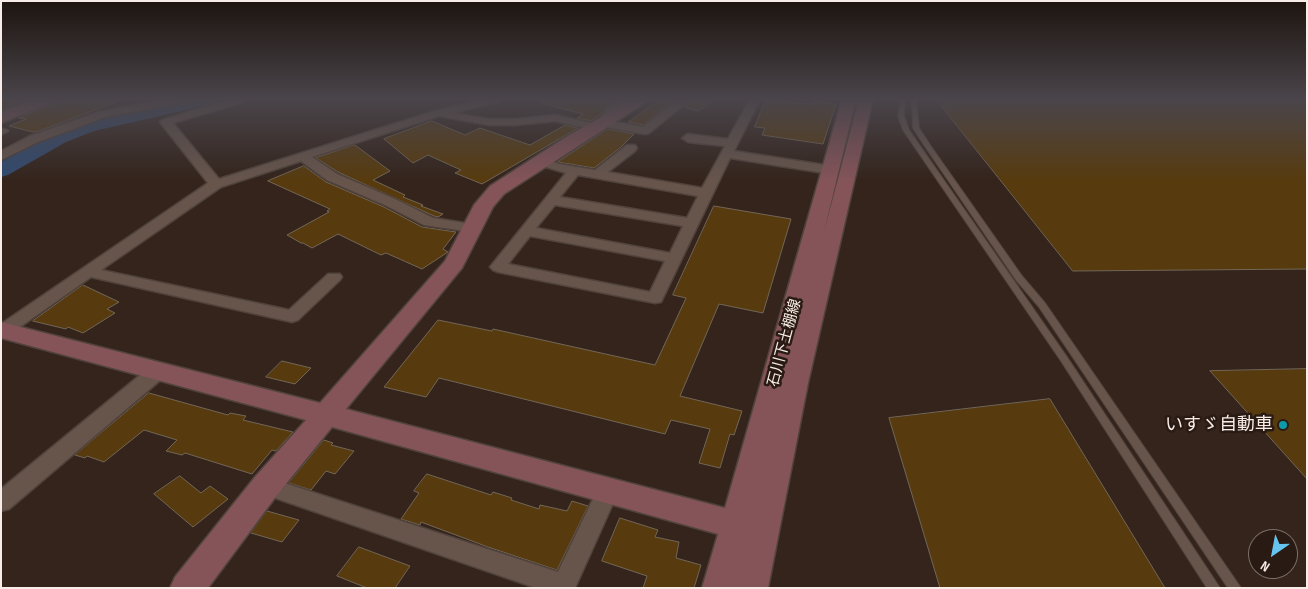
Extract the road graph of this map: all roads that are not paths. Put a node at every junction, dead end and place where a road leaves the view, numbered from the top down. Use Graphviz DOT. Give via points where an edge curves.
graph roads {
  1 [pos="68,126"];
  2 [pos="170,126"];
  3 [pos="396,126"];
  4 [pos="597,126"];
  5 [pos="619,126"];
  6 [pos="649,126"];
  7 [pos="741,126"];
  8 [pos="843,126"];
  9 [pos="854,126"];
  10 [pos="905,126"];
  11 [pos="916,126"];
  12 [pos="688,138"];
  13 [pos="631,148"];
  14 [pos="729,149"];
  15 [pos="1,156"];
  16 [pos="302,156"];
  17 [pos="540,161"];
  18 [pos="575,170"];
  19 [pos="831,170"];
  20 [pos="597,174"];
  21 [pos="216,184"];
  22 [pos="706,192"];
  23 [pos="551,200"];
  24 [pos="691,223"];
  25 [pos="472,228"];
  26 [pos="526,231"];
  27 [pos="674,258"];
  28 [pos="88,272"];
  29 [pos="334,277"];
  30 [pos="2,331"];
  31 [pos="157,372"];
  32 [pos="325,414"];
  33 [pos="266,486"];
  34 [pos="608,490"];
  35 [pos="1,502"];
  36 [pos="748,528"];
  37 [pos="563,587"];
  38 [pos="188,588"];
  39 [pos="719,588"];
  40 [pos="751,588"];
  41 [pos="1214,588"];
  42 [pos="1236,588"];
  1 -- 15 [label="street"];
  2 -- 21 [label="street"];
  3 -- 16 [label="street"];
  4 -- 17 [label="street"];
  5 -- 6 [label="street" via="644,130"];
  7 -- 14 [label="street"];
  8 -- 19 [label="street, 石川下土棚線"];
  9 -- 36 [label="street, 石川下土棚線" via="856,145 795,383"];
  10 -- 41 [label="lane" via="1064,359"];
  11 -- 42 [label="lane"];
  12 -- 14 [label="street"];
  13 -- 20 [label="street"];
  14 -- 19 [label="street"];
  14 -- 22 [label="street"];
  16 -- 21 [label="street"];
  16 -- 25 [label="street" via="332,177 428,222"];
  17 -- 18 [label="street"];
  17 -- 25 [label="street" via="497,190 484,205"];
  18 -- 20 [label="street"];
  18 -- 23 [label="street"];
  19 -- 36 [label="street, 石川下土棚線"];
  20 -- 22 [label="street"];
  21 -- 28 [label="street"];
  22 -- 24 [label="street"];
  23 -- 24 [label="street"];
  23 -- 26 [label="street"];
  24 -- 27 [label="street"];
  25 -- 32 [label="street" via="454,263"];
  26 -- 27 [label="street"];
  26 -- 27 [label="street" via="498,267 655,298"];
  28 -- 29 [label="street" via="292,316"];
  28 -- 30 [label="street"];
  30 -- 31 [label="street"];
  31 -- 32 [label="street"];
  31 -- 35 [label="street"];
  32 -- 33 [label="street"];
  32 -- 34 [label="street"];
  33 -- 37 [label="street"];
  33 -- 38 [label="street"];
  34 -- 36 [label="street"];
  34 -- 37 [label="street"];
  36 -- 39 [label="street, 石川下土棚線"];
  36 -- 40 [label="street, 石川下土棚線"];
}
